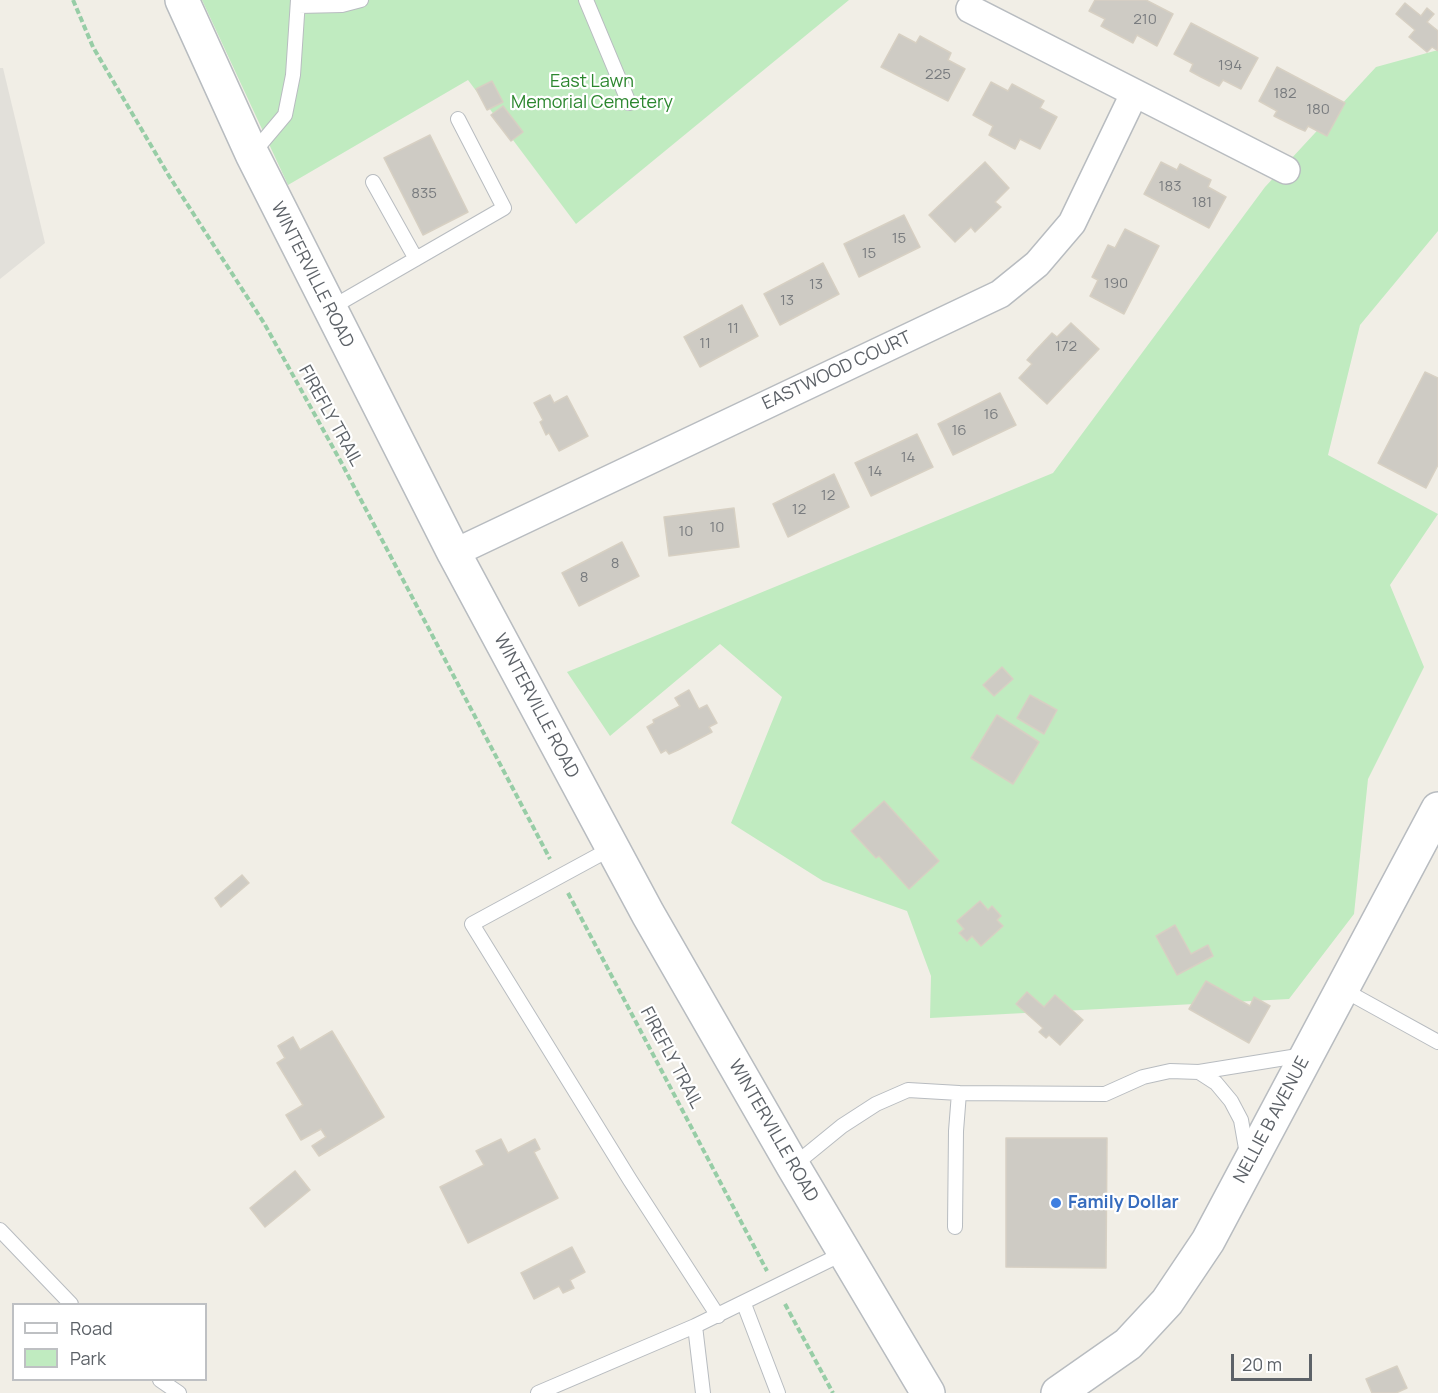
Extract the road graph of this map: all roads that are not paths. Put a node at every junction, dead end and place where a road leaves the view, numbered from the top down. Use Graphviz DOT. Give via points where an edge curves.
graph roads {
  1 [pos="182,0"];
  2 [pos="361,0"];
  3 [pos="586,0"];
  4 [pos="298,3"];
  5 [pos="970,9"];
  6 [pos="1134,94"];
  7 [pos="629,103"];
  8 [pos="458,119"];
  9 [pos="252,154"];
  10 [pos="1286,170"];
  11 [pos="373,182"];
  12 [pos="416,259"];
  13 [pos="329,309"];
  14 [pos="454,553"];
  15 [pos="1438,808"];
  16 [pos="613,848"];
  17 [pos="1342,989"];
  18 [pos="1438,1042"];
  19 [pos="1306,1055"];
  20 [pos="1199,1072"];
  21 [pos="959,1094"];
  22 [pos="1249,1163"];
  23 [pos="793,1166"];
  24 [pos="955,1227"];
  25 [pos="0,1230"];
  26 [pos="844,1253"];
  27 [pos="69,1303"];
  28 [pos="744,1304"];
  29 [pos="718,1316"];
  30 [pos="695,1326"];
  31 [pos="161,1381"];
  32 [pos="179,1393"];
  33 [pos="538,1393"];
  34 [pos="703,1393"];
  35 [pos="778,1393"];
  36 [pos="928,1393"];
  37 [pos="1058,1393"];
  1 -- 9 [label="street, WINTERVILLE ROAD"];
  2 -- 4 [label="lane" via="342,5"];
  3 -- 7 [label="lane"];
  4 -- 9 [label="lane" via="293,75 285,115"];
  5 -- 6 [label="street"];
  6 -- 10 [label="street"];
  6 -- 14 [label="street, EASTWOOD COURT" via="1072,223 1037,264 999,294"];
  8 -- 12 [label="lane" via="504,208"];
  9 -- 13 [label="street, WINTERVILLE ROAD"];
  11 -- 12 [label="lane"];
  12 -- 13 [label="lane"];
  13 -- 14 [label="street, WINTERVILLE ROAD"];
  14 -- 16 [label="street, WINTERVILLE ROAD"];
  15 -- 17 [label="street, NELLIE B AVENUE"];
  16 -- 23 [label="street, WINTERVILLE ROAD"];
  16 -- 29 [label="lane" via="472,924"];
  17 -- 18 [label="lane"];
  17 -- 19 [label="street, NELLIE B AVENUE"];
  19 -- 20 [label="lane"];
  19 -- 22 [label="street, NELLIE B AVENUE"];
  20 -- 21 [label="lane" via="1170,1071 1143,1077 1105,1094"];
  20 -- 22 [label="lane" via="1216,1083 1241,1120"];
  21 -- 23 [label="lane" via="908,1090 876,1104 842,1126"];
  21 -- 24 [label="lane"];
  22 -- 37 [label="street, NELLIE B AVENUE" via="1208,1241 1167,1302 1128,1344"];
  23 -- 26 [label="street, WINTERVILLE ROAD"];
  25 -- 27 [label="lane"];
  26 -- 28 [label="lane"];
  26 -- 36 [label="street, WINTERVILLE ROAD"];
  28 -- 29 [label="lane"];
  28 -- 35 [label="lane"];
  29 -- 30 [label="lane"];
  30 -- 33 [label="lane"];
  30 -- 34 [label="lane"];
  31 -- 32 [label="lane"];
}
